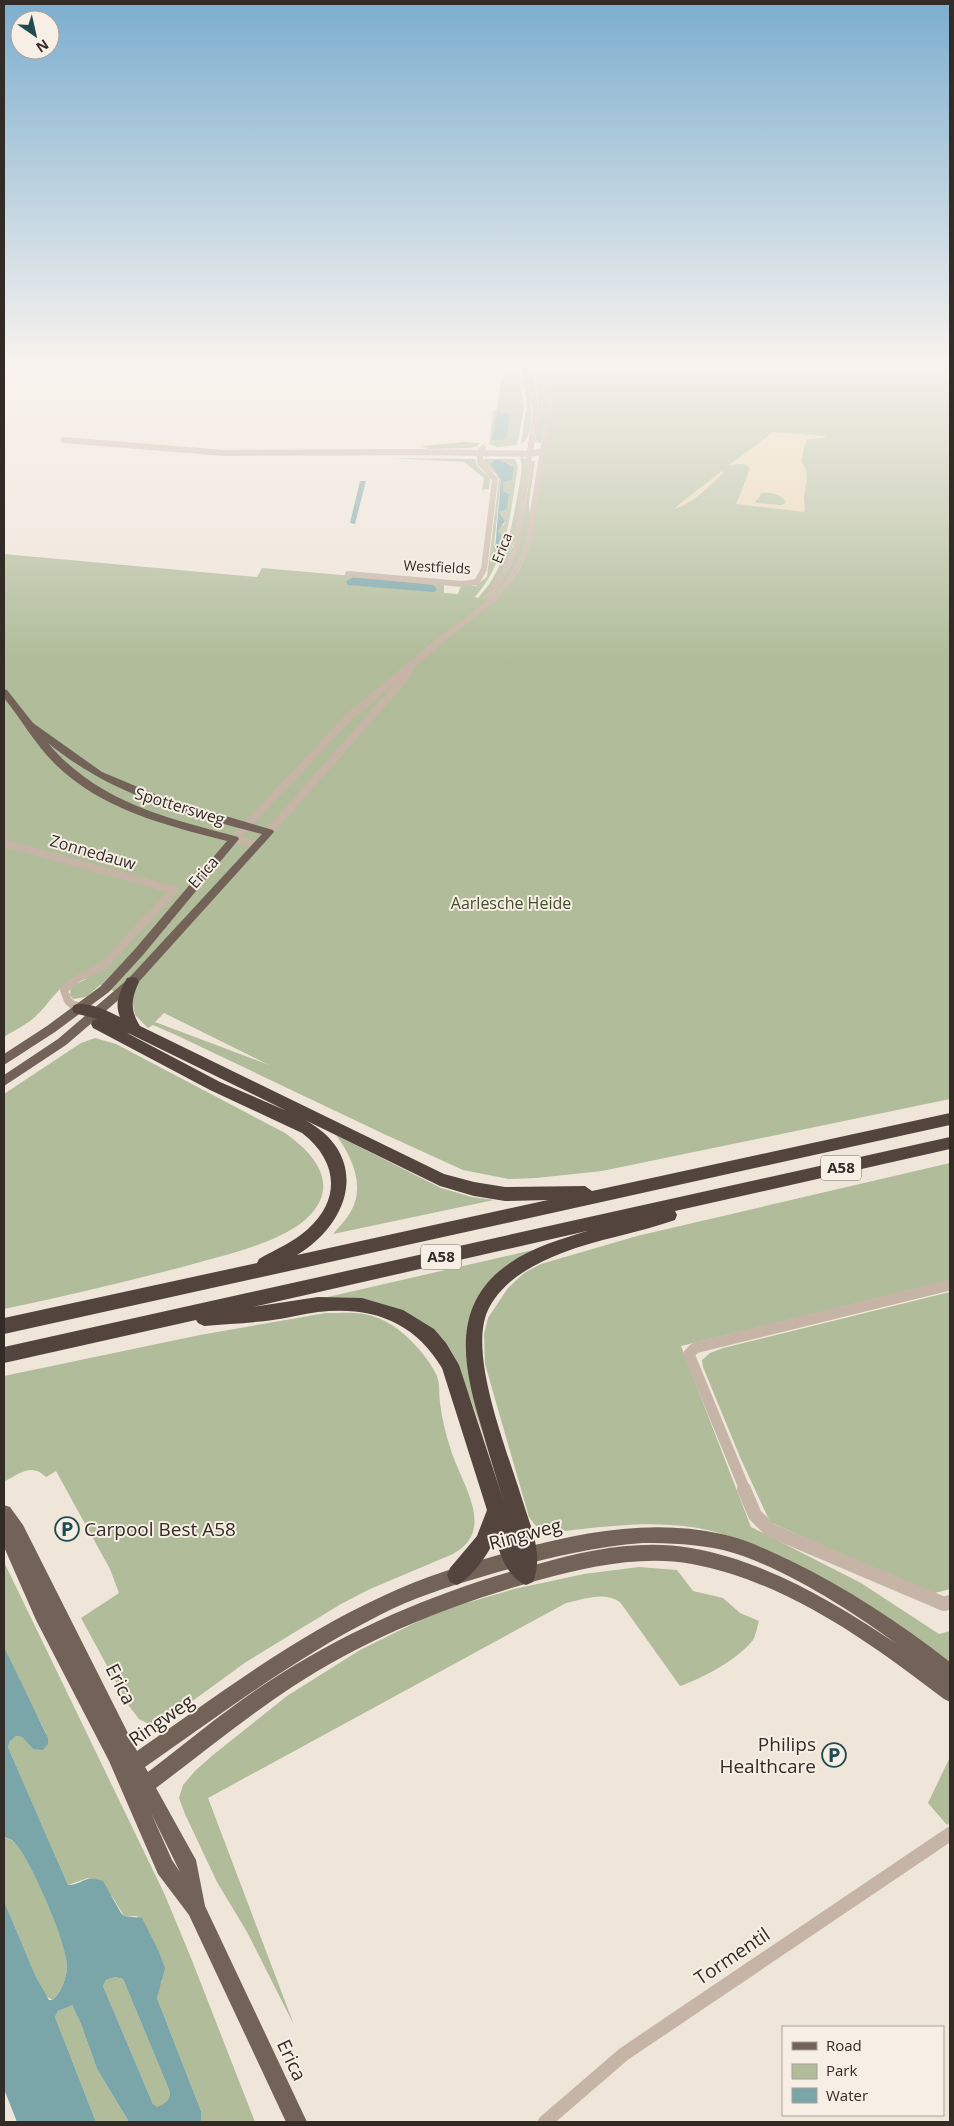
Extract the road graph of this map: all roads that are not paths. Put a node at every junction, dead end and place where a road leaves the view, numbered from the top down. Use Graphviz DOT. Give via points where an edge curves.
graph roads {
  1 [pos="480,463"];
  2 [pos="529,463"];
  3 [pos="540,463"];
  4 [pos="348,574"];
  5 [pos="474,613"];
  6 [pos="411,666"];
  7 [pos="4,692"];
  8 [pos="32,726"];
  9 [pos="247,826"];
  10 [pos="269,832"];
  11 [pos="234,839"];
  12 [pos="4,843"];
  13 [pos="258,845"];
  14 [pos="174,890"];
  15 [pos="132,982"];
  16 [pos="89,1014"];
  17 [pos="135,1030"];
  18 [pos="4,1060"];
  19 [pos="4,1081"];
  20 [pos="950,1119"];
  21 [pos="950,1144"];
  22 [pos="616,1192"];
  23 [pos="732,1192"];
  24 [pos="252,1272"];
  25 [pos="950,1285"];
  26 [pos="150,1322"];
  27 [pos="4,1326"];
  28 [pos="4,1355"];
  29 [pos="497,1509"];
  30 [pos="4,1513"];
  31 [pos="4,1529"];
  32 [pos="521,1557"];
  33 [pos="457,1575"];
  34 [pos="526,1575"];
  35 [pos="950,1602"];
  36 [pos="950,1673"];
  37 [pos="950,1693"];
  38 [pos="135,1763"];
  39 [pos="137,1784"];
  40 [pos="950,1834"];
  41 [pos="297,2122"];
  42 [pos="545,2122"];
  1 -- 4 [label="street, Westfields" via="495,479 484,569 478,582 462,584"];
  2 -- 5 [label="street, Erica" via="512,560 496,587"];
  3 -- 5 [label="street, Erica" via="527,547 522,560 503,589"];
  5 -- 6 [label="street, Erica"];
  6 -- 9 [label="street, Erica" via="350,716"];
  6 -- 10 [label="street, Erica" via="405,678"];
  7 -- 8 [label="main road, Spottersweg"];
  8 -- 9 [label="main road, Spottersweg" via="96,773 123,786"];
  8 -- 11 [label="main road, Spottersweg" via="60,762 100,793 147,815"];
  9 -- 10 [label="main road, Spottersweg"];
  9 -- 11 [label="street, Erica"];
  10 -- 13 [label="main road, Erica"];
  11 -- 13 [label="street, Spottersweg"];
  11 -- 16 [label="main road, Erica" via="105,989"];
  12 -- 14 [label="street, Zonnedauw"];
  13 -- 15 [label="main road, Erica"];
  14 -- 16 [label="street, Erica" via="103,966 78,978 64,990 68,1001"];
  15 -- 16 [label="main road, Erica"];
  15 -- 17 [label="highway" via="123,1007"];
  16 -- 17 [label="highway, A58"];
  16 -- 18 [label="main road, Erica"];
  16 -- 19 [label="main road, Erica" via="62,1042"];
  16 -- 24 [label="highway, A58" via="215,1086 308,1129 332,1154 338,1167 339,1184 330,1216 308,1238"];
  17 -- 22 [label="highway, A58" via="440,1179 505,1194"];
  20 -- 22 [label="highway, A58"];
  21 -- 23 [label="highway, A58"];
  22 -- 24 [label="highway, A58"];
  23 -- 26 [label="highway, A58"];
  23 -- 32 [label="highway, A58" via="636,1227 555,1248 520,1264 491,1290 475,1325 475,1367"];
  24 -- 27 [label="highway, A58"];
  25 -- 35 [label="street" via="695,1348 690,1354 754,1515 770,1530 944,1604"];
  26 -- 28 [label="highway, A58"];
  26 -- 29 [label="highway, A58" via="270,1313 339,1303 365,1305 404,1318 430,1337 450,1365"];
  29 -- 32 [label="highway, A58"];
  29 -- 33 [label="highway" via="484,1542"];
  30 -- 38 [label="main road, Erica" via="26,1548"];
  31 -- 39 [label="main road, Erica" via="42,1614"];
  32 -- 33 [label="main road, Ringweg"];
  32 -- 34 [label="highway, A58"];
  32 -- 36 [label="main road, Ringweg" via="590,1539 626,1535 660,1534 722,1542 755,1553 814,1581 927,1654"];
  33 -- 38 [label="main road, Ringweg" via="374,1609 328,1634"];
  34 -- 37 [label="main road" via="576,1562 634,1553 712,1560 778,1585 831,1611"];
  34 -- 39 [label="main road" via="434,1606 354,1641 285,1681"];
  38 -- 39 [label="main road, Erica"];
  39 -- 41 [label="main road, Erica" via="165,1867 196,1908"];
  40 -- 42 [label="street, Tormentil" via="624,2054"];
}
